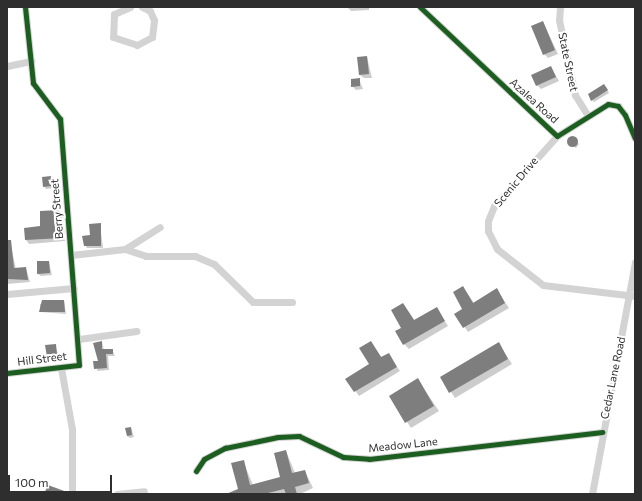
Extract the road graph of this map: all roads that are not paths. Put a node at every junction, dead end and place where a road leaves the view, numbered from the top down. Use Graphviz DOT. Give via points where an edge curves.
graph roads {
  1 [pos="25,7"];
  2 [pos="127,7"];
  3 [pos="142,7"];
  4 [pos="420,7"];
  5 [pos="560,7"];
  6 [pos="31,61"];
  7 [pos="7,66"];
  8 [pos="587,114"];
  9 [pos="557,136"];
  10 [pos="635,138"];
  11 [pos="160,227"];
  12 [pos="125,249"];
  13 [pos="71,254"];
  14 [pos="635,262"];
  15 [pos="74,288"];
  16 [pos="7,294"];
  17 [pos="632,295"];
  18 [pos="292,302"];
  19 [pos="136,331"];
  20 [pos="79,339"];
  21 [pos="79,364"];
  22 [pos="61,368"];
  23 [pos="7,373"];
  24 [pos="602,432"];
  25 [pos="196,471"];
  26 [pos="144,491"];
  27 [pos="72,494"];
  28 [pos="117,494"];
  29 [pos="592,494"];
  1 -- 6 [label="street, Berry Street"];
  2 -- 3 [label="street" via="114,14 114,37 137,45 152,37 154,20 150,11"];
  4 -- 9 [label="street, Azalea Road"];
  5 -- 8 [label="street, State Street" via="559,20 575,94"];
  6 -- 7 [label="street"];
  6 -- 13 [label="street, Berry Street" via="36,91 55,109 60,119"];
  8 -- 9 [label="street, Azalea Road"];
  8 -- 10 [label="street, Azalea Road" via="608,104 618,106"];
  9 -- 17 [label="street, Scenic Drive" via="494,206 488,221 488,231 497,249 543,285"];
  11 -- 12 [label="street"];
  12 -- 13 [label="street"];
  12 -- 18 [label="street" via="146,256 195,256 214,264 253,302"];
  13 -- 15 [label="street, Berry Street"];
  14 -- 17 [label="street, Cedar Lane Road"];
  15 -- 16 [label="street"];
  15 -- 20 [label="street, Berry Street"];
  17 -- 24 [label="street, Cedar Lane Road"];
  19 -- 20 [label="street"];
  20 -- 21 [label="street, Berry Street"];
  21 -- 22 [label="street, Hill Street"];
  22 -- 23 [label="street, Hill Street"];
  22 -- 27 [label="street" via="72,430"];
  24 -- 25 [label="street, Meadow Lane" via="369,459 343,457 299,436 278,436 225,448 204,459"];
  24 -- 29 [label="street, Cedar Lane Road"];
  26 -- 28 [label="street"];
}
